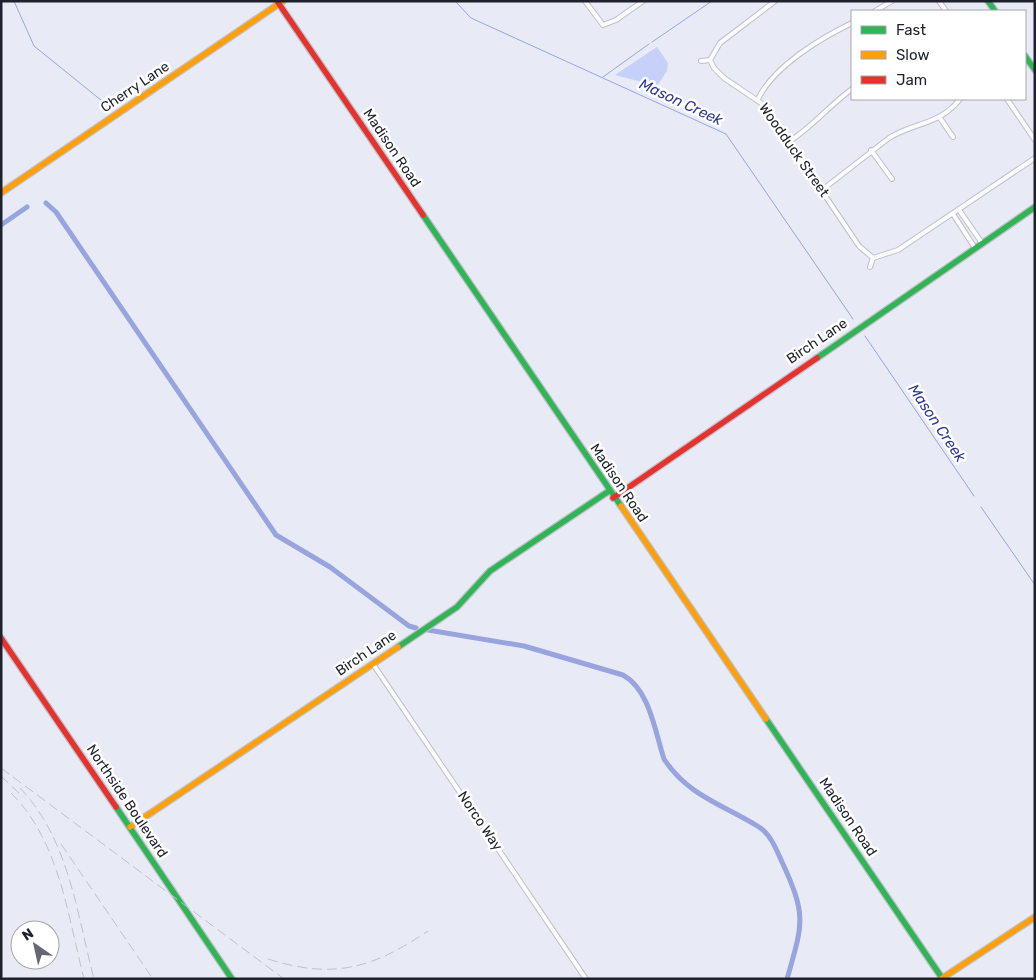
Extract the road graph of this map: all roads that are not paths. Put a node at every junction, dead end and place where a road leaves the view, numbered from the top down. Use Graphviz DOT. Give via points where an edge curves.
graph roads {
  1 [pos="585,1"];
  2 [pos="643,1"];
  3 [pos="775,1"];
  4 [pos="892,1"];
  5 [pos="280,2"];
  6 [pos="877,10"];
  7 [pos="851,24"];
  8 [pos="1026,58"];
  9 [pos="710,60"];
  10 [pos="701,61"];
  11 [pos="1035,70"];
  12 [pos="851,90"];
  13 [pos="758,99"];
  14 [pos="959,100"];
  15 [pos="1008,100"];
  16 [pos="940,118"];
  17 [pos="953,137"];
  18 [pos="1035,140"];
  19 [pos="790,141"];
  20 [pos="871,150"];
  21 [pos="1035,158"];
  22 [pos="892,179"];
  23 [pos="822,190"];
  24 [pos="1,193"];
  25 [pos="1035,207"];
  26 [pos="959,210"];
  27 [pos="953,214"];
  28 [pos="982,243"];
  29 [pos="975,248"];
  30 [pos="874,258"];
  31 [pos="870,267"];
  32 [pos="609,491"];
  33 [pos="614,498"];
  34 [pos="1,638"];
  35 [pos="373,664"];
  36 [pos="130,827"];
  37 [pos="1035,917"];
  38 [pos="232,979"];
  39 [pos="586,979"];
  40 [pos="942,979"];
  1 -- 2 [label="street" via="603,25"];
  3 -- 9 [label="street" via="720,43"];
  4 -- 6 [label="street"];
  5 -- 24 [label="street, Cherry Lane"];
  5 -- 32 [label="street, Madison Road"];
  7 -- 13 [label="street" via="791,61"];
  8 -- 11 [label="street"];
  9 -- 10 [label="street"];
  9 -- 13 [label="street, Woodduck Street" via="724,78"];
  12 -- 19 [label="street" via="830,105 810,128"];
  13 -- 19 [label="street, Woodduck Street"];
  14 -- 16 [label="street"];
  15 -- 18 [label="street"];
  16 -- 17 [label="street"];
  16 -- 20 [label="street" via="900,131"];
  19 -- 23 [label="street, Woodduck Street"];
  20 -- 22 [label="street"];
  20 -- 23 [label="street"];
  21 -- 26 [label="street"];
  23 -- 30 [label="street, Woodduck Street" via="859,246"];
  25 -- 28 [label="street, Birch Lane"];
  26 -- 27 [label="street"];
  26 -- 28 [label="street"];
  27 -- 29 [label="street"];
  27 -- 30 [label="street" via="898,250"];
  28 -- 29 [label="street, Birch Lane"];
  29 -- 33 [label="street, Birch Lane"];
  30 -- 31 [label="street"];
  32 -- 33 [label="street, Madison Road"];
  32 -- 35 [label="street, Birch Lane" via="490,571 463,603"];
  33 -- 40 [label="street, Madison Road"];
  34 -- 36 [label="street, Northside Boulevard"];
  35 -- 36 [label="street, Birch Lane"];
  35 -- 39 [label="street, Norco Way"];
  36 -- 38 [label="street, Northside Boulevard"];
  37 -- 40 [label="street"];
}
